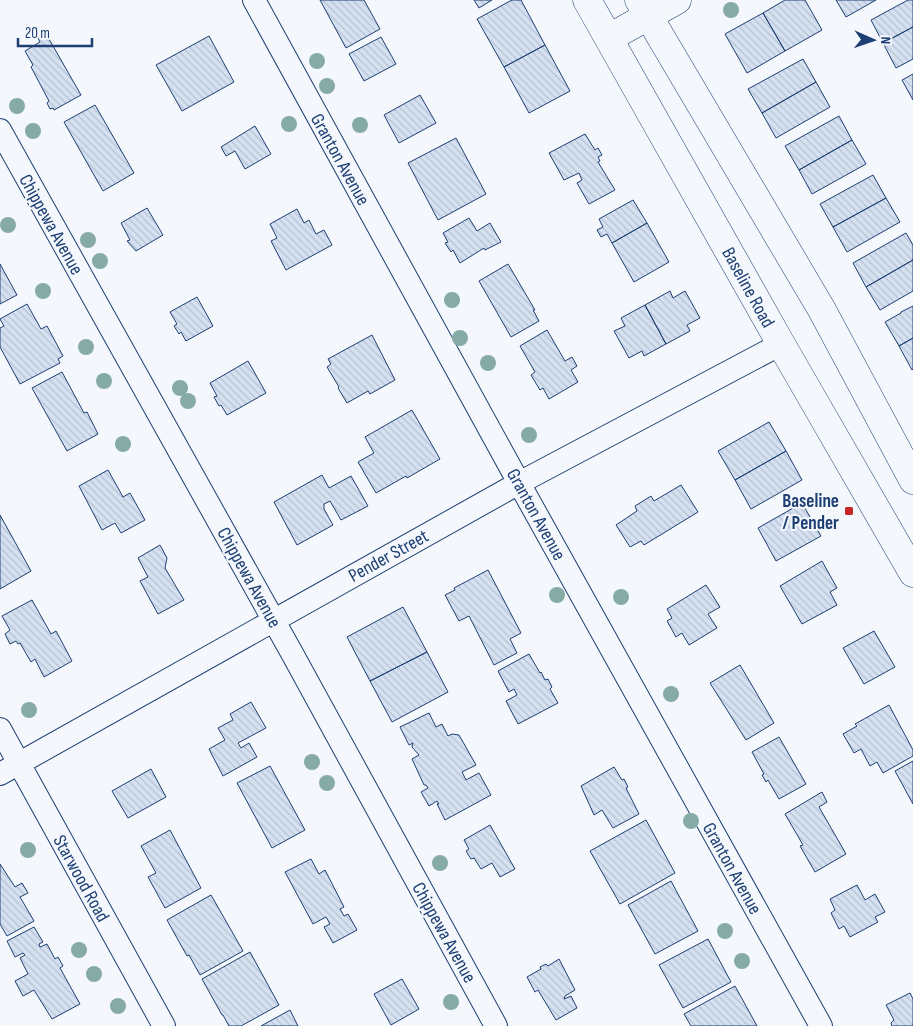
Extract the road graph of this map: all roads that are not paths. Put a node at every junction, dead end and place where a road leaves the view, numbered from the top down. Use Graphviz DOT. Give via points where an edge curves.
graph roads {
  1 [pos="254,0"];
  2 [pos="587,0"];
  3 [pos="677,0"];
  4 [pos="644,8"];
  5 [pos="609,38"];
  6 [pos="0,130"];
  7 [pos="781,344"];
  8 [pos="913,480"];
  9 [pos="519,483"];
  10 [pos="913,573"];
  11 [pos="273,620"];
  12 [pos="0,729"];
  13 [pos="10,769"];
  14 [pos="164,1026"];
  15 [pos="496,1026"];
  16 [pos="821,1026"];
  1 -- 9 [label="street, Granton Avenue"];
  2 -- 5 [label="main road, Baseline Road"];
  3 -- 4 [label="main road"];
  4 -- 5 [label="main road"];
  4 -- 8 [label="main road" via="822,310"];
  5 -- 7 [label="main road, Baseline Road"];
  6 -- 11 [label="street, Chippewa Avenue"];
  7 -- 9 [label="street, Pender Street"];
  7 -- 10 [label="main road, Baseline Road"];
  9 -- 11 [label="street, Pender Street"];
  9 -- 16 [label="street, Granton Avenue"];
  11 -- 13 [label="street, Pender Street"];
  11 -- 15 [label="street, Chippewa Avenue"];
  12 -- 13 [label="street, Starwood Road"];
  13 -- 14 [label="street, Starwood Road"];
}
